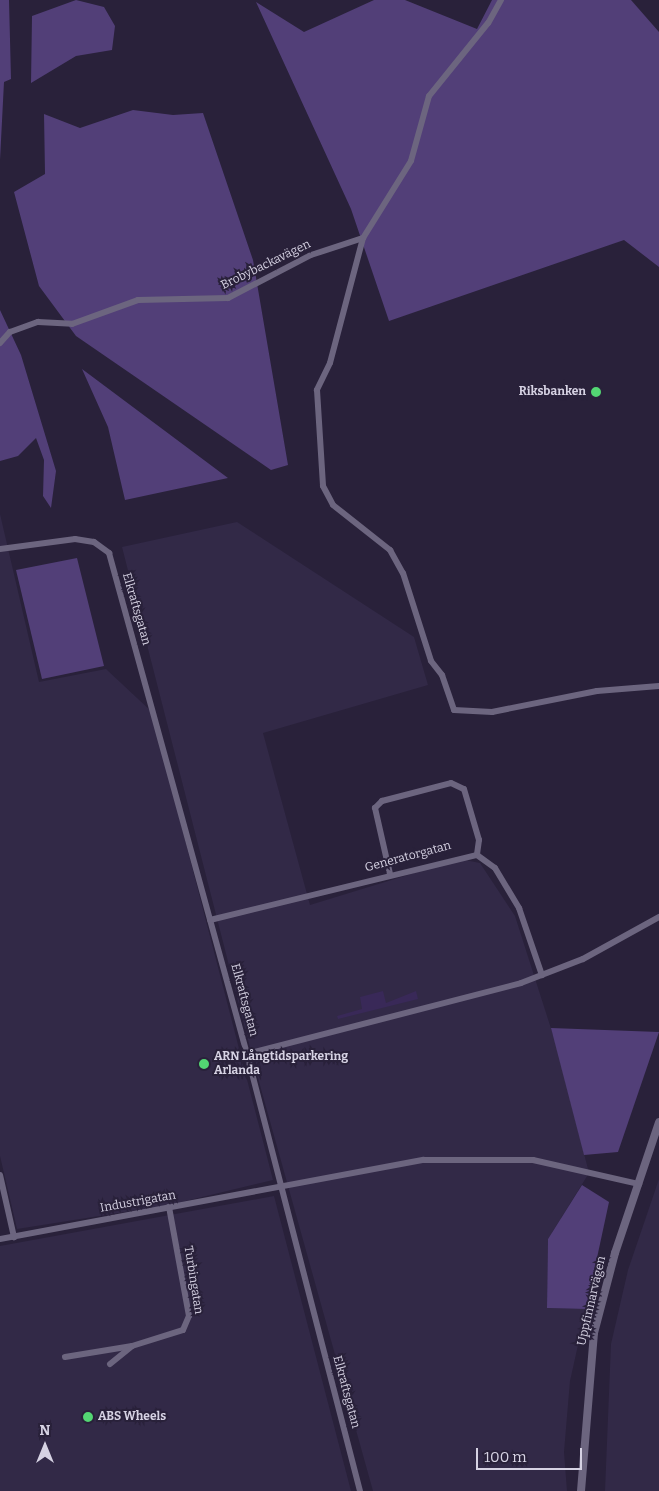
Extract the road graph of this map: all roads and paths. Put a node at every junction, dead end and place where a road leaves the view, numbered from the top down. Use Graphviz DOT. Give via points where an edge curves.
graph roads {
  1 [pos="501,0"];
  2 [pos="363,238"];
  3 [pos="0,343"];
  4 [pos="0,549"];
  5 [pos="659,686"];
  6 [pos="477,855"];
  7 [pos="390,874"];
  8 [pos="659,917"];
  9 [pos="210,920"];
  10 [pos="542,975"];
  11 [pos="247,1054"];
  12 [pos="659,1122"];
  13 [pos="0,1175"];
  14 [pos="638,1184"];
  15 [pos="279,1187"];
  16 [pos="168,1207"];
  17 [pos="14,1236"];
  18 [pos="0,1239"];
  19 [pos="132,1346"];
  20 [pos="64,1357"];
  21 [pos="110,1364"];
  22 [pos="360,1491"];
  23 [pos="581,1491"];
  1 -- 2 [label="street" via="488,23 429,96 411,160"];
  2 -- 3 [label="street, Brobybackavägen" via="311,255 228,298 138,300 72,324 38,322 10,332"];
  2 -- 5 [label="street" via="330,363 317,390 320,472 333,505 390,550 403,573 431,661 442,676 454,710 492,712 588,692"];
  4 -- 9 [label="street, Elkraftsgatan" via="75,539 94,542 109,553"];
  6 -- 7 [label="street, Generatorgatan"];
  6 -- 7 [label="street" via="478,840 464,789 451,783 382,801 375,808"];
  6 -- 10 [label="street" via="495,868 510,891 526,925"];
  7 -- 9 [label="street, Generatorgatan"];
  8 -- 10 [label="street" via="583,959"];
  9 -- 11 [label="street, Elkraftsgatan"];
  10 -- 11 [label="street"];
  11 -- 15 [label="street, Elkraftsgatan"];
  12 -- 14 [label="street, Uppfinnarvägen"];
  13 -- 17 [label="street"];
  14 -- 15 [label="street, Industrigatan" via="570,1165 461,1157 388,1165"];
  14 -- 23 [label="street, Uppfinnarvägen" via="594,1333"];
  15 -- 16 [label="street, Industrigatan"];
  15 -- 22 [label="street, Elkraftsgatan"];
  16 -- 17 [label="street, Industrigatan"];
  16 -- 19 [label="street, Turbingatan" via="187,1324 178,1334"];
  17 -- 18 [label="street, Industrigatan"];
  19 -- 20 [label="street, Turbingatan"];
  19 -- 21 [label="street, Turbingatan"];
}
